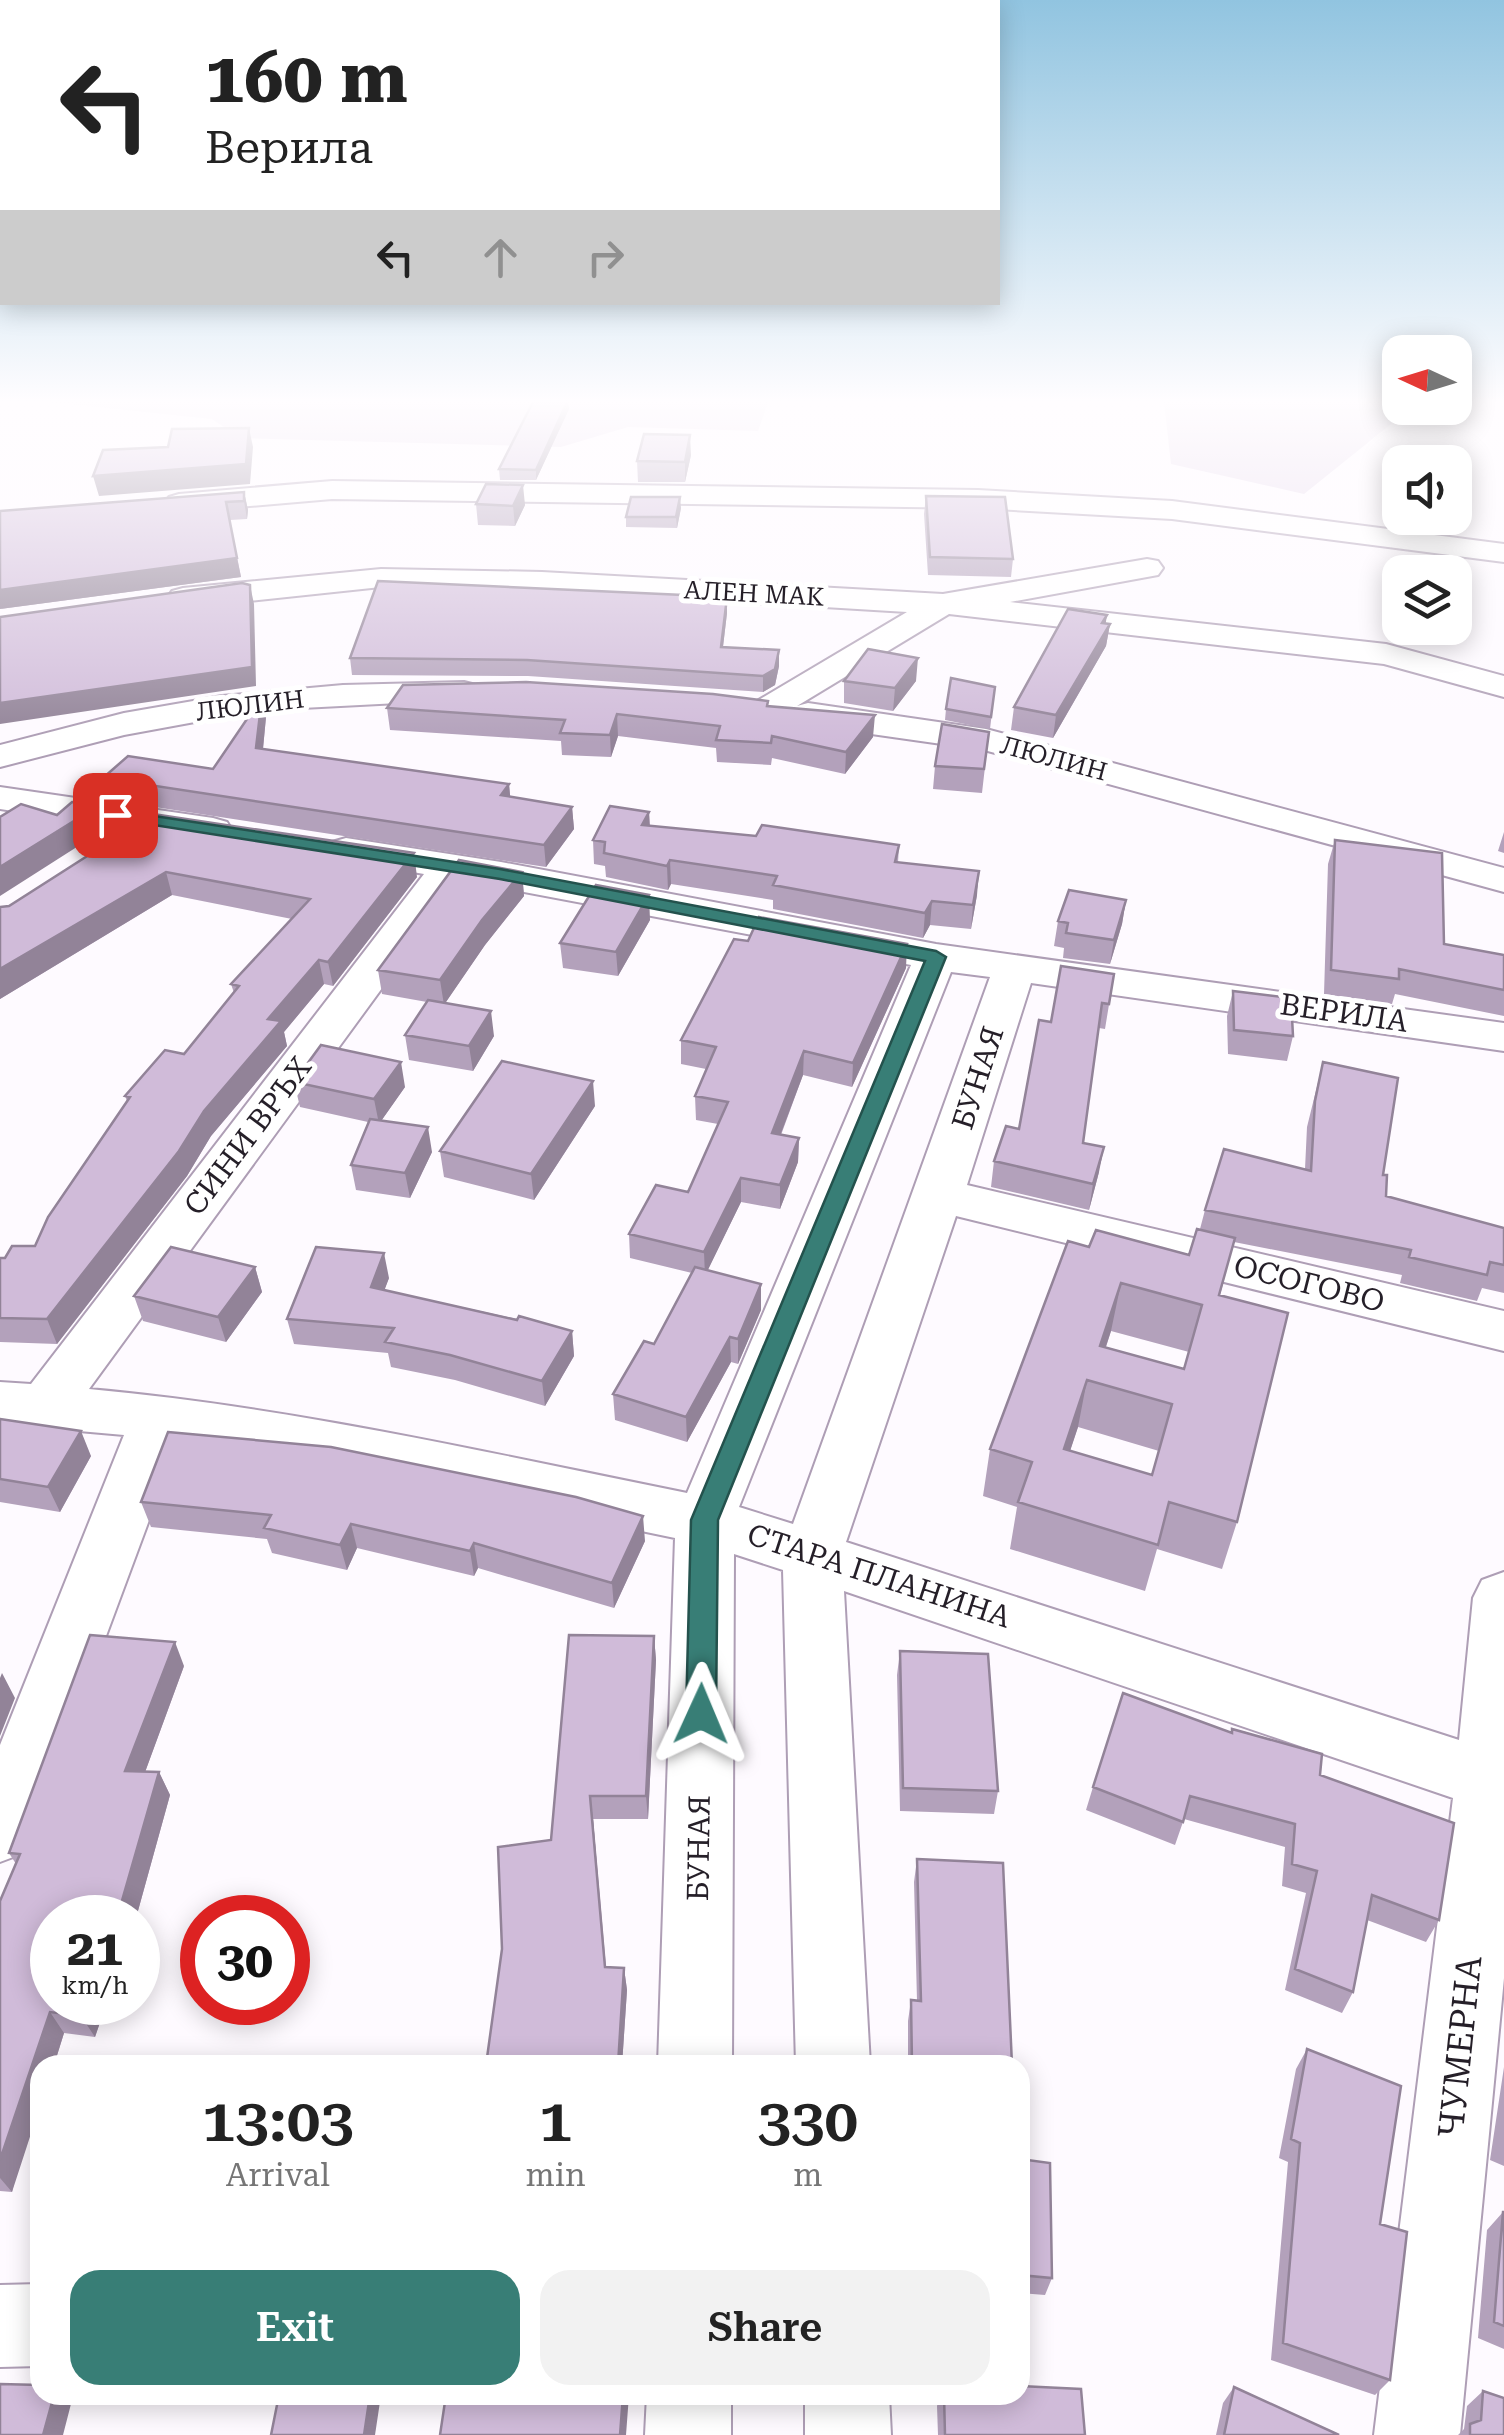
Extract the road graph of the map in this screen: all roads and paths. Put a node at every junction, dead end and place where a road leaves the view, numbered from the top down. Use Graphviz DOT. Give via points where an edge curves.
graph roads {
  1 [pos="1111,516"];
  2 [pos="1215,516"];
  3 [pos="1219,516"];
  4 [pos="1127,539"];
  5 [pos="1504,553"];
  6 [pos="1147,568"];
  7 [pos="152,602"];
  8 [pos="942,604"];
  9 [pos="1230,636"];
  10 [pos="1504,687"];
  11 [pos="500,692"];
  12 [pos="0,756"];
  13 [pos="0,798"];
  14 [pos="153,820"];
  15 [pos="246,835"];
  16 [pos="302,843"];
  17 [pos="107,850"];
  18 [pos="451,866"];
  19 [pos="1504,880"];
  20 [pos="936,957"];
  21 [pos="1014,968"];
  22 [pos="1504,1037"];
  23 [pos="940,1195"];
  24 [pos="1504,1331"];
  25 [pos="23,1405"];
  26 [pos="159,1417"];
  27 [pos="704,1520"];
  28 [pos="812,1553"];
  29 [pos="1504,1598"];
  30 [pos="1498,1780"];
  31 [pos="0,1830"];
  32 [pos="695,2055"];
  33 [pos="833,2055"];
  34 [pos="30,2325"];
  35 [pos="0,2326"];
  36 [pos="689,2405"];
  37 [pos="847,2405"];
  38 [pos="688,2435"];
  39 [pos="848,2435"];
  40 [pos="1417,2435"];
  1 -- 4 [label="street"];
  2 -- 3 [label="street"];
  3 -- 4 [label="street"];
  3 -- 5 [label="street"];
  4 -- 6 [label="street"];
  6 -- 8 [label="street"];
  6 -- 9 [label="street"];
  7 -- 8 [label="street, АЛЕН МАК" via="381,578"];
  8 -- 9 [label="street, АЛЕН МАК"];
  8 -- 19 [label="street, ЛЮЛИН" via="751,707 986,740"];
  9 -- 10 [label="street, АЛЕН МАК" via="1386,654"];
  11 -- 12 [label="street, ЛЮЛИН" via="257,702 142,720"];
  13 -- 14 [label="street"];
  14 -- 15 [label="street"];
  14 -- 17 [label="street"];
  16 -- 18 [label="street, ВЕРИЛА"];
  18 -- 20 [label="street, ВЕРИЛА"];
  18 -- 25 [label="street, СИНИ ВРЪХ"];
  20 -- 21 [label="street, ВЕРИЛА"];
  20 -- 27 [label="street, БУНАЯ"];
  21 -- 22 [label="street, ВЕРИЛА"];
  21 -- 23 [label="street, БУНАЯ"];
  23 -- 24 [label="street, ОСОГОВО"];
  23 -- 28 [label="street, БУНАЯ"];
  25 -- 26 [label="street, СТАРА ПЛАНИНА"];
  26 -- 27 [label="street, СТАРА ПЛАНИНА"];
  26 -- 31 [label="street"];
  27 -- 28 [label="street, СТАРА ПЛАНИНА"];
  27 -- 32 [label="street, БУНАЯ"];
  28 -- 30 [label="street, СТАРА ПЛАНИНА"];
  28 -- 33 [label="street, БУНАЯ"];
  29 -- 30 [label="street, ЧУМЕРНА"];
  30 -- 40 [label="street, ЧУМЕРНА"];
  34 -- 35 [label="street"];
  36 -- 38 [label="street"];
  37 -- 39 [label="street"];
}
